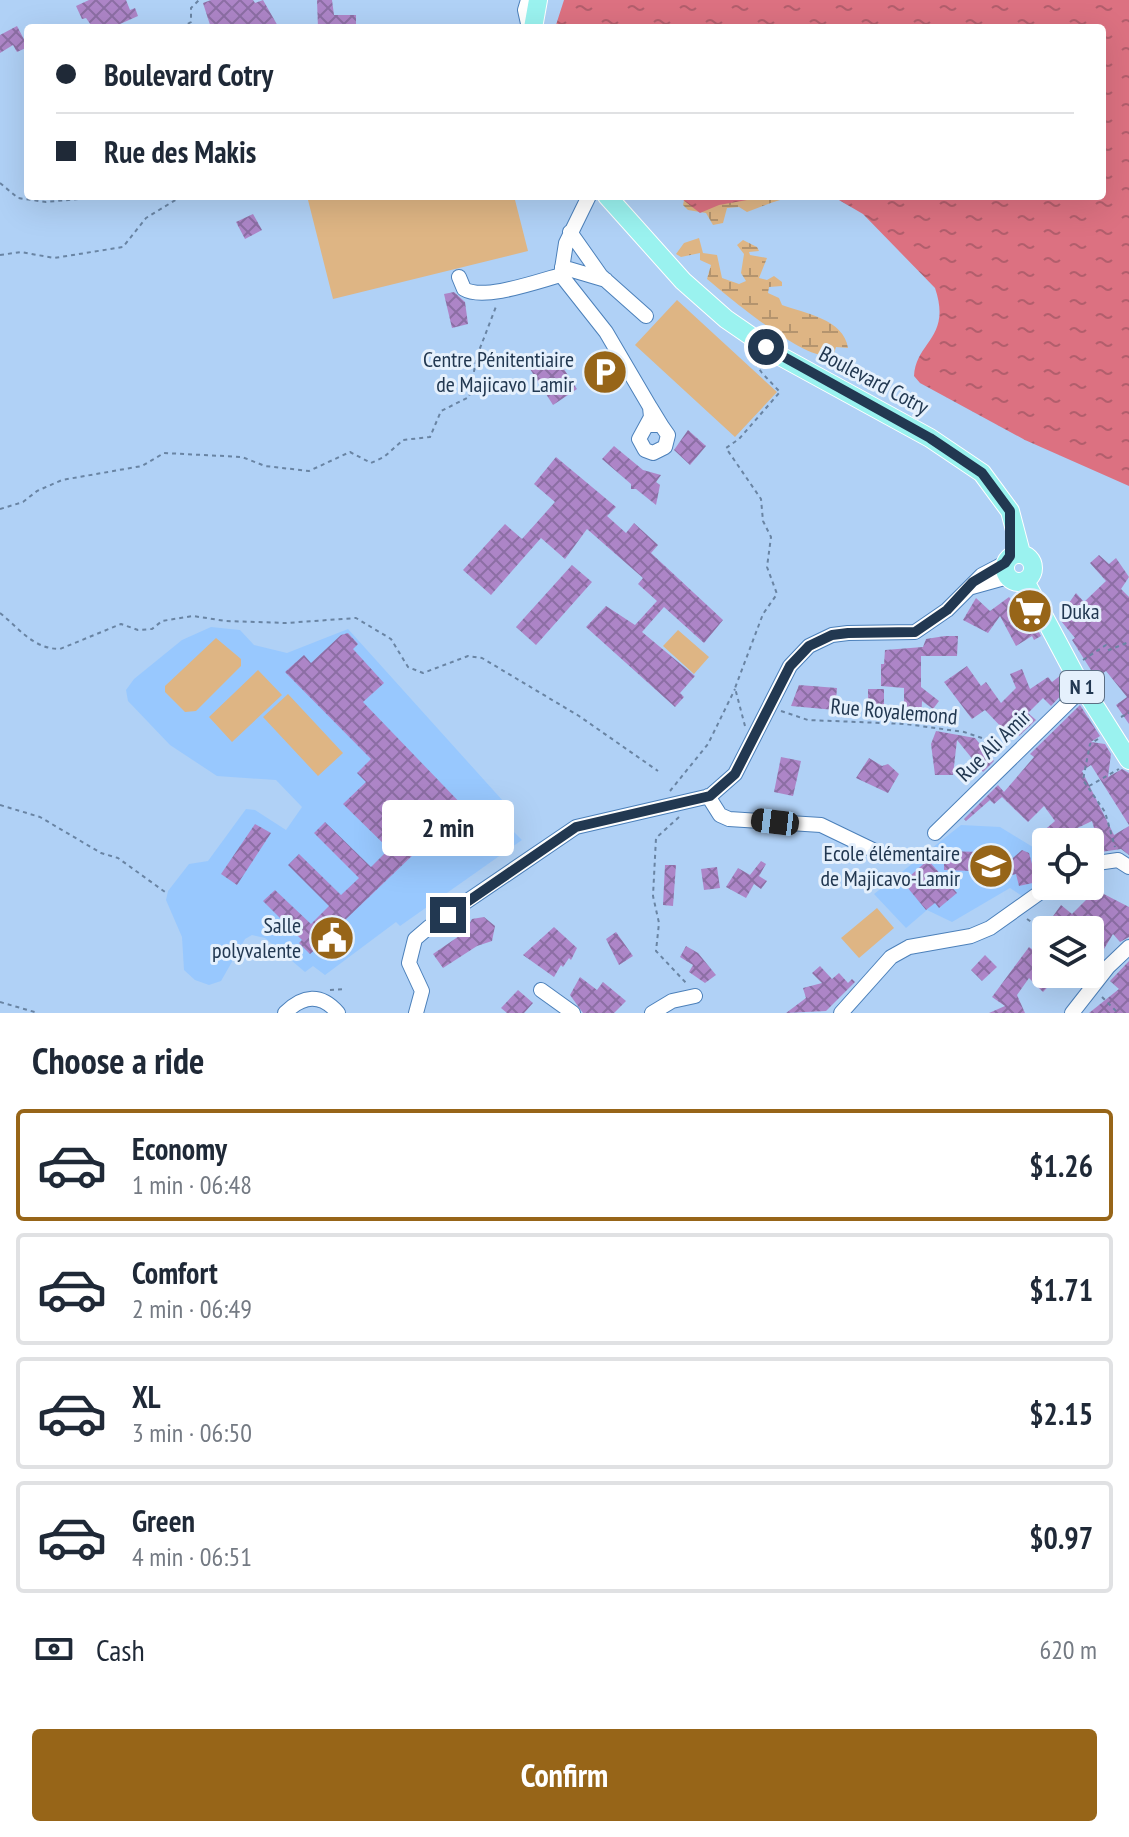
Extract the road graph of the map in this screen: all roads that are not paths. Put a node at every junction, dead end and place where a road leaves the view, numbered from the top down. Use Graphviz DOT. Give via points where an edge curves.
graph roads {
  1 [pos="528,0"];
  2 [pos="538,0"];
  3 [pos="530,24"];
  4 [pos="532,24"];
  5 [pos="587,200"];
  6 [pos="611,200"];
  7 [pos="570,232"];
  8 [pos="562,271"];
  9 [pos="459,277"];
  10 [pos="606,280"];
  11 [pos="646,316"];
  12 [pos="654,425"];
  13 [pos="1017,567"];
  14 [pos="1083,688"];
  15 [pos="1129,761"];
  16 [pos="708,796"];
  17 [pos="935,833"];
  18 [pos="877,852"];
  19 [pos="1032,898"];
  20 [pos="1129,947"];
  21 [pos="541,990"];
  22 [pos="695,996"];
  23 [pos="285,1013"];
  24 [pos="338,1013"];
  25 [pos="416,1013"];
  26 [pos="573,1013"];
  27 [pos="652,1013"];
  28 [pos="841,1013"];
  29 [pos="1072,1013"];
  1 -- 3 [label="street"];
  2 -- 4 [label="main road"];
  5 -- 7 [label="street"];
  6 -- 13 [label="main road, Boulevard Cotry / N 1" via="683,281 752,337 968,462 1010,511"];
  7 -- 8 [label="street"];
  7 -- 10 [label="street"];
  8 -- 9 [label="street" via="498,291 467,292"];
  8 -- 10 [label="street"];
  8 -- 12 [label="street" via="606,332 650,407"];
  10 -- 11 [label="street"];
  13 -- 14 [label="main road, N 1"];
  13 -- 16 [label="street" via="982,575 915,632 848,633 819,640 798,655 735,774"];
  14 -- 15 [label="main road, N 1" via="1113,725"];
  14 -- 17 [label="street, Rue Ali Amir"];
  16 -- 18 [label="street" via="729,819 821,825"];
  16 -- 25 [label="street" via="576,827 415,939 409,963 422,991"];
  19 -- 28 [label="street" via="971,936 909,947 891,957"];
  20 -- 29 [label="street"];
  21 -- 26 [label="street"];
  22 -- 27 [label="street"];
  23 -- 24 [label="street" via="298,1001 312,998 328,1001"];
}
